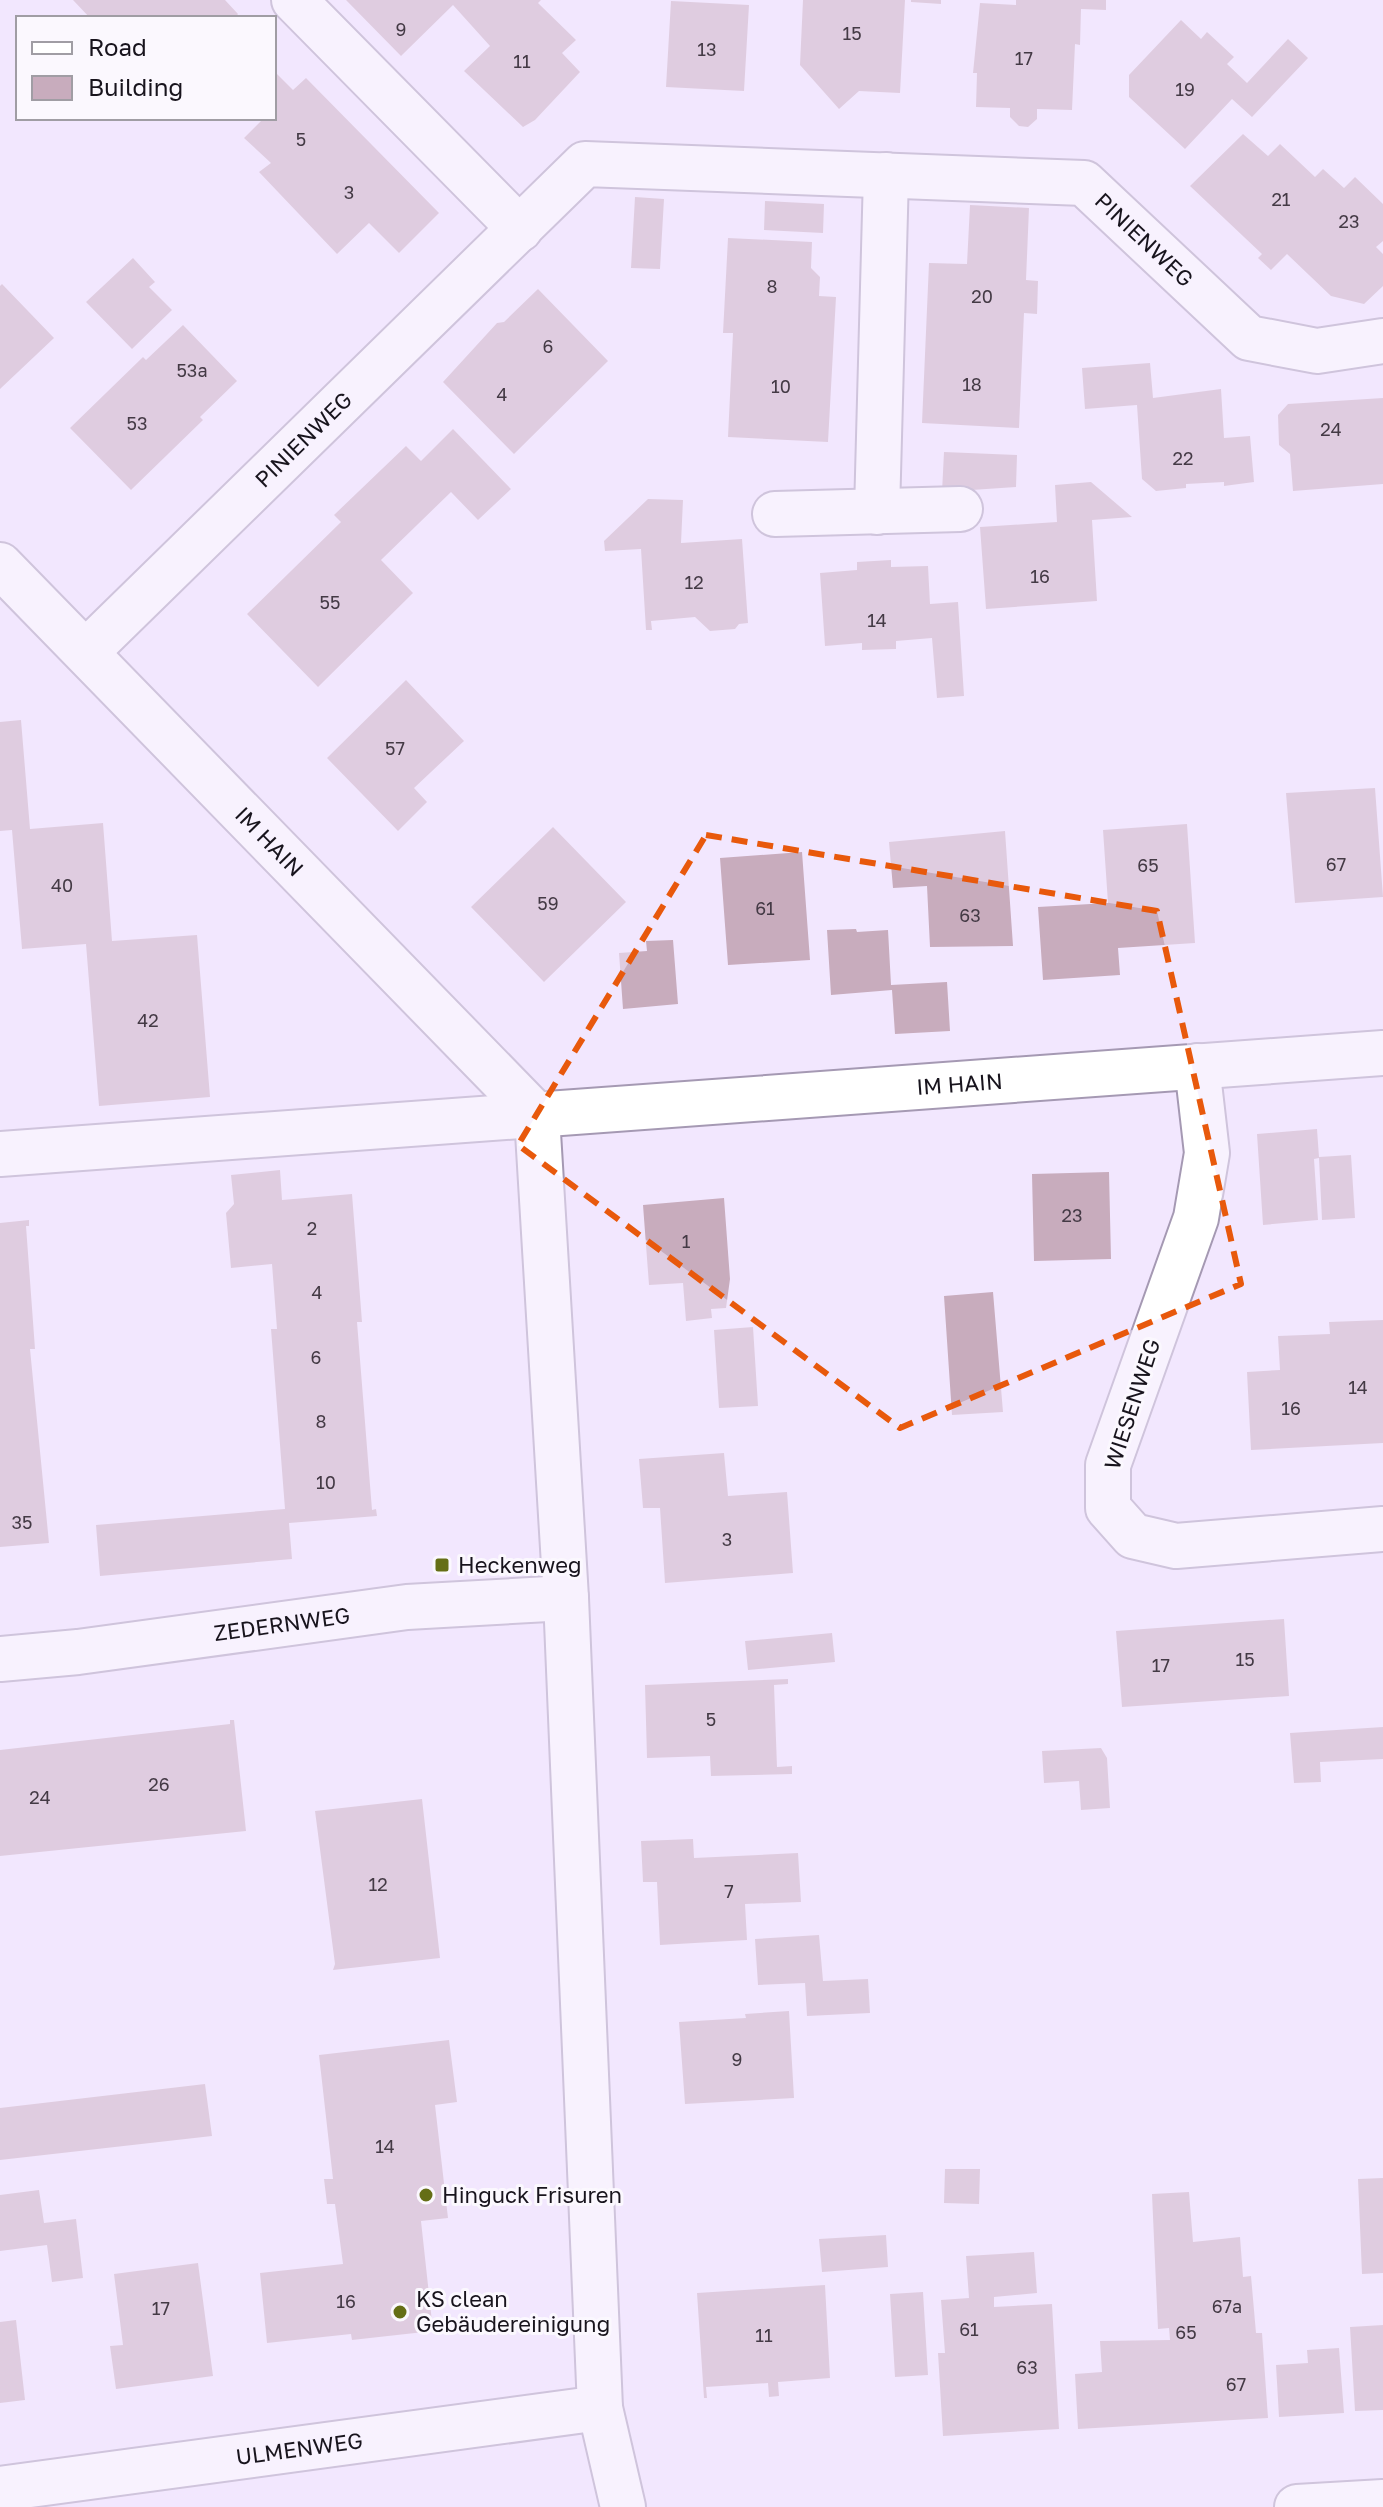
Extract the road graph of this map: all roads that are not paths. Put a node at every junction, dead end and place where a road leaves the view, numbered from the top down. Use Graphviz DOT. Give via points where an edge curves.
graph roads {
  1 [pos="294,0"];
  2 [pos="886,175"];
  3 [pos="520,229"];
  4 [pos="1383,341"];
  5 [pos="960,509"];
  6 [pos="877,512"];
  7 [pos="775,514"];
  8 [pos="0,565"];
  9 [pos="86,652"];
  10 [pos="1383,1053"];
  11 [pos="1197,1066"];
  12 [pos="537,1116"];
  13 [pos="0,1154"];
  14 [pos="1383,1529"];
  15 [pos="566,1598"];
  16 [pos="0,1659"];
  17 [pos="600,2408"];
  18 [pos="0,2489"];
  19 [pos="1383,2502"];
  20 [pos="1322,2506"];
  21 [pos="623,2507"];
  1 -- 3 [label="street"];
  2 -- 3 [label="street, PINIENWEG" via="585,164"];
  2 -- 4 [label="street, PINIENWEG" via="1084,183 1249,338 1317,351"];
  2 -- 6 [label="street"];
  3 -- 9 [label="street, PINIENWEG"];
  5 -- 6 [label="street"];
  6 -- 7 [label="street"];
  8 -- 9 [label="street, IM HAIN"];
  9 -- 12 [label="street, IM HAIN"];
  10 -- 11 [label="street, IM HAIN"];
  11 -- 12 [label="street, IM HAIN"];
  11 -- 14 [label="street, WIESENWEG" via="1207,1153 1196,1218 1108,1465 1108,1508 1133,1536 1176,1546"];
  12 -- 13 [label="street, IM HAIN"];
  12 -- 15 [label="street"];
  15 -- 16 [label="street, ZEDERNWEG" via="407,1607"];
  15 -- 17 [label="street"];
  17 -- 18 [label="street, ULMENWEG"];
  17 -- 21 [label="street"];
  19 -- 20 [label="street"];
}
